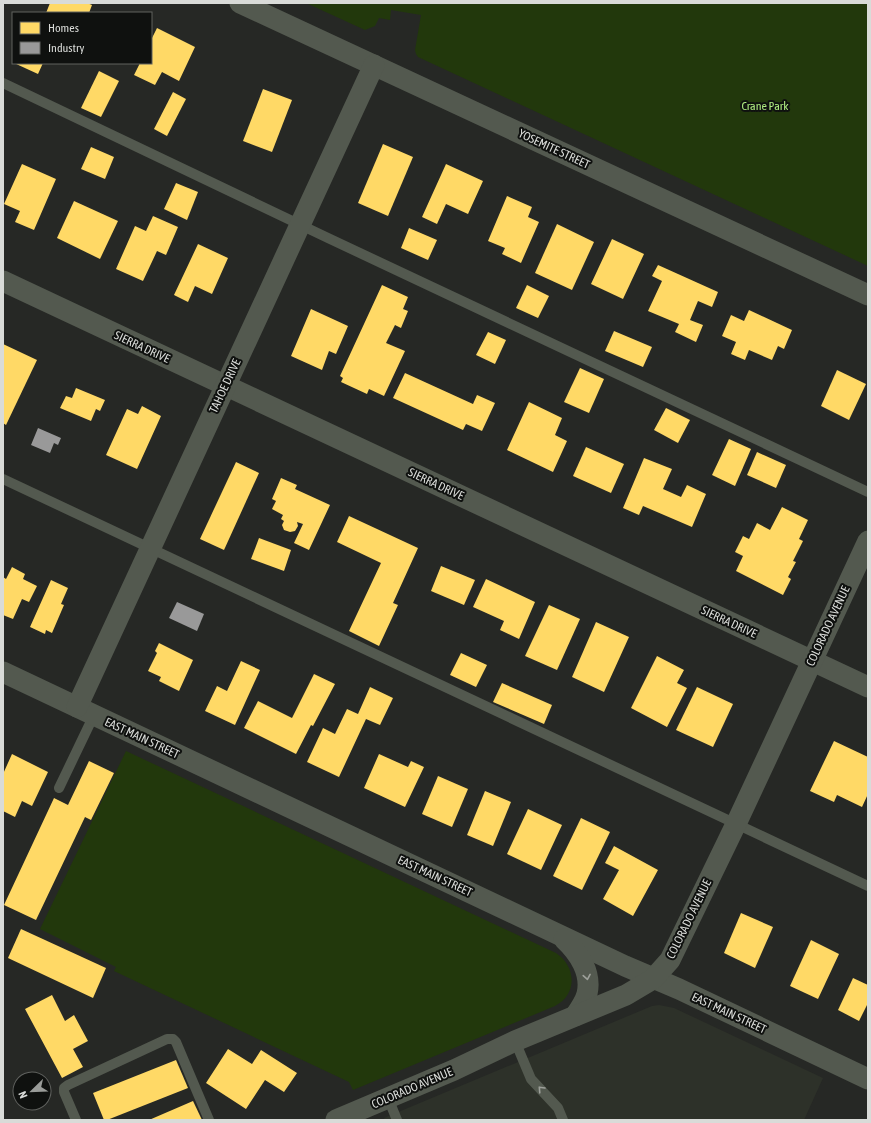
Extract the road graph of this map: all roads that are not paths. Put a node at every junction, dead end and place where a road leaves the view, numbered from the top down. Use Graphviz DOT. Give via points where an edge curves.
graph roads {
  1 [pos="240,3"];
  2 [pos="374,65"];
  3 [pos="3,83"];
  4 [pos="300,225"];
  5 [pos="3,281"];
  6 [pos="868,295"];
  7 [pos="226,386"];
  8 [pos="3,480"];
  9 [pos="868,492"];
  10 [pos="868,541"];
  11 [pos="150,548"];
  12 [pos="812,661"];
  13 [pos="3,672"];
  14 [pos="868,687"];
  15 [pos="85,711"];
  16 [pos="59,788"];
  17 [pos="736,824"];
  18 [pos="868,886"];
  19 [pos="558,934"];
  20 [pos="653,979"];
  21 [pos="575,1016"];
  22 [pos="515,1041"];
  23 [pos="868,1079"];
  24 [pos="388,1098"];
  25 [pos="76,1120"];
  26 [pos="209,1120"];
  27 [pos="336,1120"];
  28 [pos="397,1120"];
  29 [pos="563,1120"];
  1 -- 2 [label="street, YOSEMITE STREET"];
  2 -- 4 [label="street, TAHOE DRIVE"];
  2 -- 6 [label="street, YOSEMITE STREET"];
  3 -- 4 [label="lane"];
  4 -- 7 [label="street, TAHOE DRIVE"];
  4 -- 9 [label="lane"];
  5 -- 7 [label="street, SIERRA DRIVE"];
  7 -- 11 [label="street, TAHOE DRIVE"];
  7 -- 12 [label="street, SIERRA DRIVE"];
  8 -- 11 [label="lane"];
  10 -- 12 [label="street, COLORADO AVENUE"];
  11 -- 15 [label="street, TAHOE DRIVE"];
  11 -- 17 [label="lane"];
  12 -- 14 [label="street, SIERRA DRIVE"];
  12 -- 17 [label="street, COLORADO AVENUE"];
  13 -- 15 [label="street, EAST MAIN STREET"];
  15 -- 16 [label="lane"];
  15 -- 19 [label="street, EAST MAIN STREET"];
  17 -- 18 [label="lane"];
  17 -- 20 [label="street, COLORADO AVENUE" via="670,960"];
  19 -- 20 [label="street, EAST MAIN STREET"];
  19 -- 21 [label="street, one-way" via="579,956 587,975 587,995"];
  20 -- 21 [label="street, COLORADO AVENUE" via="626,995"];
  20 -- 23 [label="street, EAST MAIN STREET"];
  21 -- 22 [label="street, COLORADO AVENUE"];
  22 -- 24 [label="street, COLORADO AVENUE"];
  29 -- 22 [label="lane, one-way" via="558,1108 531,1079"];
  24 -- 27 [label="street, COLORADO AVENUE"];
  24 -- 28 [label="lane"];
  25 -- 26 [label="lane" via="64,1088 167,1039 173,1039"];
}
